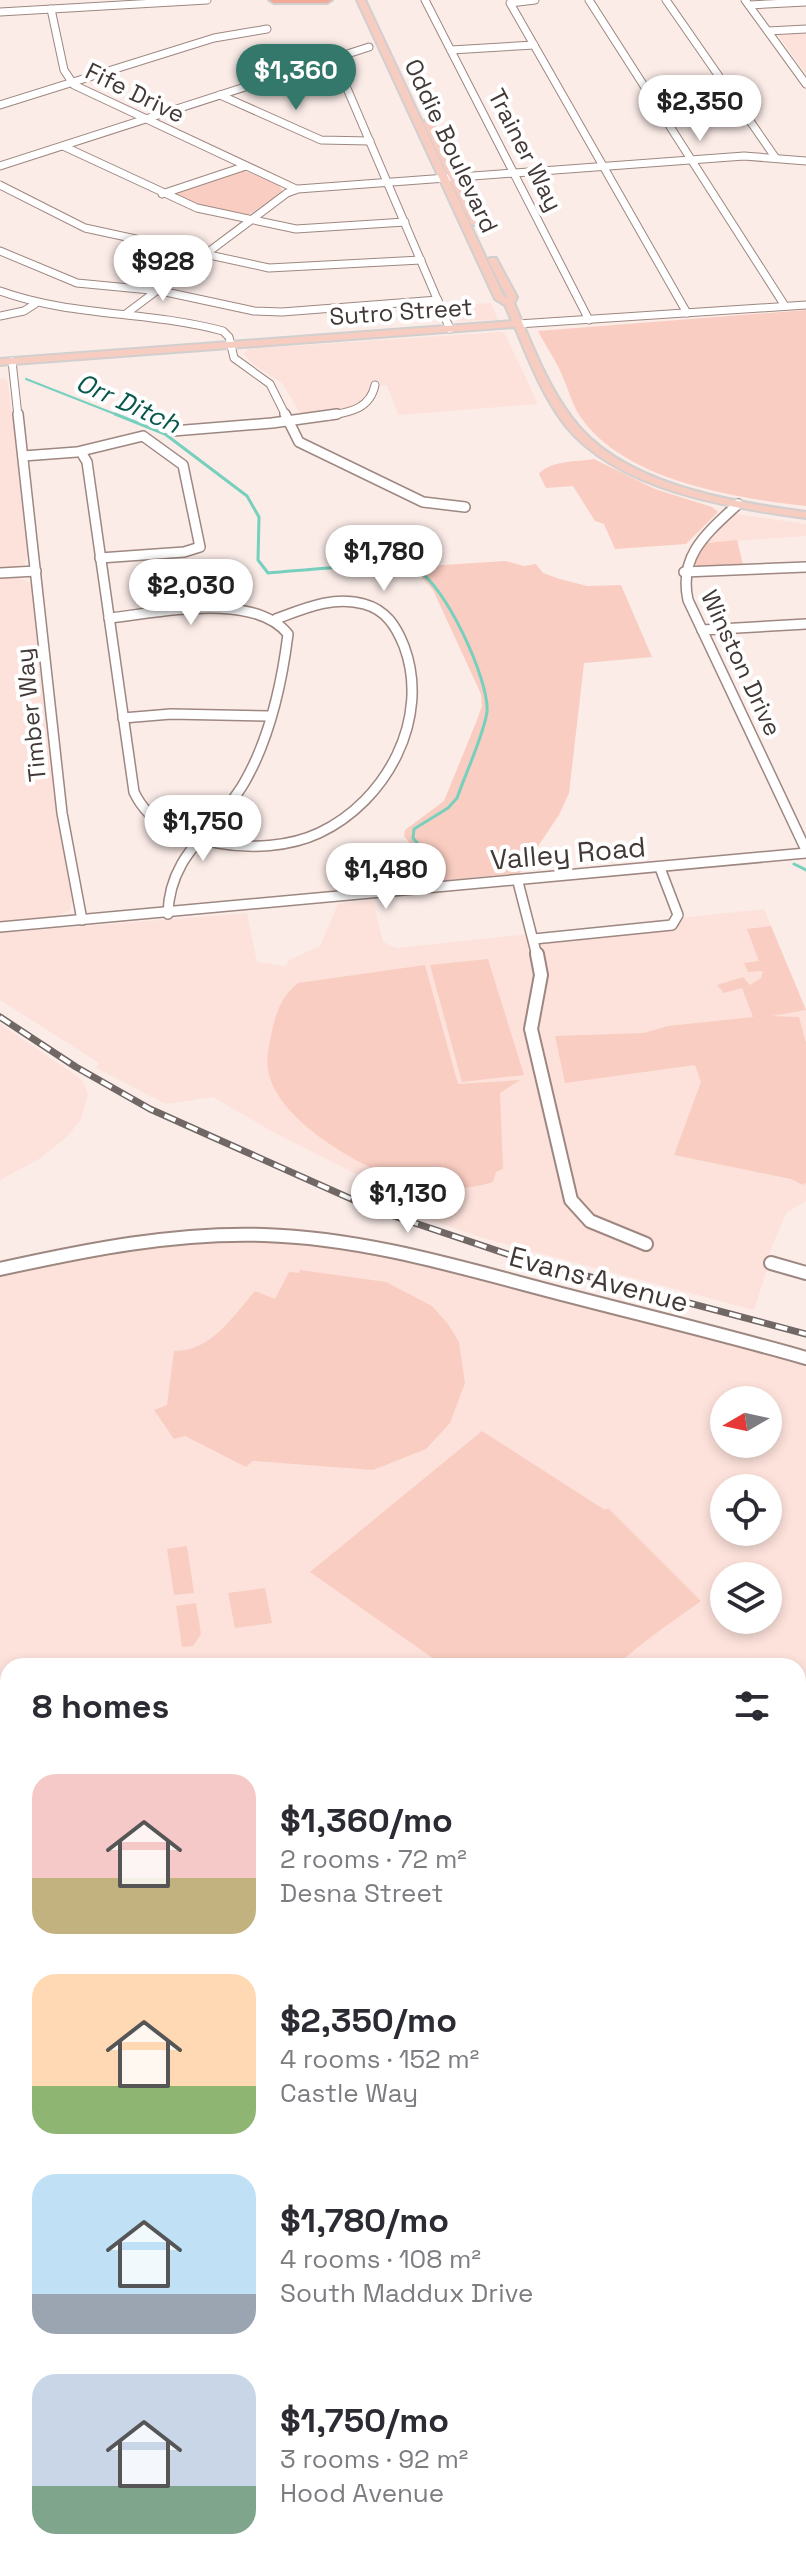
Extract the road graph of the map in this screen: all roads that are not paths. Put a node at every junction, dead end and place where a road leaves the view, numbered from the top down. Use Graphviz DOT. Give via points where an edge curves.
graph roads {
  1 [pos="207,0"];
  2 [pos="274,0"];
  3 [pos="327,0"];
  4 [pos="361,0"];
  5 [pos="373,0"];
  6 [pos="425,0"];
  7 [pos="535,0"];
  8 [pos="589,0"];
  9 [pos="666,0"];
  10 [pos="806,2"];
  11 [pos="747,3"];
  12 [pos="51,9"];
  13 [pos="0,12"];
  14 [pos="267,29"];
  15 [pos="806,29"];
  16 [pos="768,31"];
  17 [pos="534,45"];
  18 [pos="369,47"];
  19 [pos="451,50"];
  20 [pos="288,51"];
  21 [pos="317,64"];
  22 [pos="71,83"];
  23 [pos="806,84"];
  24 [pos="220,95"];
  25 [pos="0,105"];
  26 [pos="146,119"];
  27 [pos="370,141"];
  28 [pos="63,146"];
  29 [pos="775,157"];
  30 [pos="692,160"];
  31 [pos="806,161"];
  32 [pos="0,166"];
  33 [pos="246,166"];
  34 [pos="603,166"];
  35 [pos="514,172"];
  36 [pos="455,177"];
  37 [pos="443,178"];
  38 [pos="387,182"];
  39 [pos="0,185"];
  40 [pos="296,189"];
  41 [pos="162,194"];
  42 [pos="252,220"];
  43 [pos="405,222"];
  44 [pos="0,251"];
  45 [pos="207,254"];
  46 [pos="421,260"];
  47 [pos="158,290"];
  48 [pos="0,291"];
  49 [pos="438,300"];
  50 [pos="509,303"];
  51 [pos="35,304"];
  52 [pos="806,305"];
  53 [pos="785,306"];
  54 [pos="127,313"];
  55 [pos="687,313"];
  56 [pos="0,316"];
  57 [pos="589,320"];
  58 [pos="518,324"];
  59 [pos="192,325"];
  60 [pos="450,329"];
  61 [pos="204,330"];
  62 [pos="228,344"];
  63 [pos="194,347"];
  64 [pos="6,362"];
  65 [pos="375,385"];
  66 [pos="288,419"];
  67 [pos="173,431"];
  68 [pos="81,452"];
  69 [pos="23,456"];
  70 [pos="738,504"];
  71 [pos="465,507"];
  72 [pos="806,515"];
  73 [pos="100,558"];
  74 [pos="806,567"];
  75 [pos="36,571"];
  76 [pos="684,572"];
  77 [pos="0,573"];
  78 [pos="109,618"];
  79 [pos="276,619"];
  80 [pos="806,624"];
  81 [pos="702,630"];
  82 [pos="268,716"];
  83 [pos="123,718"];
  84 [pos="200,840"];
  85 [pos="806,852"];
  86 [pos="660,868"];
  87 [pos="518,882"];
  88 [pos="168,914"];
  89 [pos="82,920"];
  90 [pos="0,927"];
  91 [pos="534,939"];
  92 [pos="646,1244"];
  93 [pos="771,1263"];
  94 [pos="0,1269"];
  95 [pos="806,1273"];
  96 [pos="806,1358"];
  1 -- 12 [label="street"];
  2 -- 3 [label="highway"];
  4 -- 37 [label="main road, Oddie Boulevard"];
  5 -- 36 [label="main road, Oddie Boulevard"];
  6 -- 19 [label="street, Trainer Way"];
  7 -- 17 [label="street" via="510,3"];
  8 -- 30 [label="street"];
  9 -- 29 [label="street"];
  10 -- 11 [label="street"];
  11 -- 16 [label="street"];
  12 -- 13 [label="street"];
  12 -- 22 [label="street, Fife Drive"];
  14 -- 22 [label="street" via="214,38"];
  15 -- 16 [label="street"];
  16 -- 23 [label="street"];
  17 -- 19 [label="street"];
  17 -- 34 [label="street"];
  18 -- 21 [label="street"];
  19 -- 35 [label="street, Trainer Way"];
  20 -- 21 [label="street"];
  21 -- 24 [label="street"];
  21 -- 27 [label="street" via="343,79"];
  22 -- 25 [label="street"];
  22 -- 26 [label="street, Fife Drive"];
  24 -- 26 [label="street"];
  24 -- 27 [label="street" via="321,140"];
  26 -- 28 [label="street"];
  26 -- 33 [label="street, Fife Drive"];
  27 -- 38 [label="street"];
  28 -- 32 [label="street"];
  28 -- 41 [label="street"];
  29 -- 30 [label="street"];
  29 -- 31 [label="street"];
  30 -- 34 [label="street"];
  30 -- 53 [label="street"];
  33 -- 40 [label="street, Fife Drive"];
  33 -- 41 [label="street"];
  34 -- 35 [label="street"];
  34 -- 55 [label="street"];
  35 -- 36 [label="street"];
  35 -- 57 [label="street, Trainer Way"];
  36 -- 37 [label="street"];
  36 -- 50 [label="main road, Oddie Boulevard" via="512,297"];
  37 -- 38 [label="street"];
  37 -- 50 [label="main road, Oddie Boulevard" via="500,299"];
  38 -- 40 [label="street"];
  38 -- 43 [label="street"];
  39 -- 45 [label="street" via="85,228"];
  40 -- 42 [label="street"];
  41 -- 42 [label="street" via="189,207"];
  42 -- 43 [label="street" via="305,229"];
  42 -- 45 [label="street"];
  43 -- 46 [label="street"];
  44 -- 47 [label="street" via="77,283"];
  45 -- 46 [label="street" via="287,269"];
  45 -- 47 [label="street"];
  46 -- 49 [label="street"];
  47 -- 49 [label="street" via="264,312"];
  47 -- 54 [label="street"];
  48 -- 51 [label="street"];
  49 -- 60 [label="street"];
  50 -- 58 [label="main road, Oddie Boulevard"];
  51 -- 54 [label="street"];
  51 -- 56 [label="street"];
  52 -- 53 [label="street, Sutro Street"];
  53 -- 55 [label="street, Sutro Street"];
  54 -- 59 [label="street"];
  55 -- 57 [label="street, Sutro Street"];
  57 -- 58 [label="street, Sutro Street"];
  58 -- 60 [label="main road, Sutro Street"];
  58 -- 70 [label="main road, Oddie Boulevard" via="563,413 591,444 653,479"];
  59 -- 61 [label="street"];
  59 -- 62 [label="street" via="223,331"];
  60 -- 62 [label="main road, Sutro Street"];
  61 -- 62 [label="street"];
  61 -- 63 [label="main road" via="208,338"];
  62 -- 63 [label="main road, Sutro Street"];
  62 -- 66 [label="street" via="238,363 270,384"];
  63 -- 64 [label="main road, Sutro Street"];
  64 -- 69 [label="street, Timber Way"];
  65 -- 66 [label="street" via="373,397 353,410"];
  66 -- 67 [label="street"];
  66 -- 71 [label="street" via="304,446 423,502"];
  68 -- 69 [label="street"];
  68 -- 73 [label="street" via="87,462"];
  68 -- 73 [label="street" via="143,436 186,469 201,544 184,552"];
  69 -- 75 [label="street, Timber Way"];
  70 -- 72 [label="main road, Oddie Boulevard"];
  70 -- 76 [label="street, Winston Drive" via="692,550"];
  73 -- 78 [label="street"];
  74 -- 76 [label="street"];
  75 -- 77 [label="street"];
  75 -- 89 [label="street, Timber Way" via="62,813"];
  76 -- 81 [label="street, Winston Drive" via="685,592"];
  78 -- 79 [label="street" via="231,608"];
  78 -- 83 [label="street"];
  79 -- 82 [label="street" via="287,640"];
  79 -- 84 [label="street" via="334,601 368,605 384,613 409,659 414,699 408,730 372,792 321,832 273,844"];
  80 -- 81 [label="street"];
  81 -- 85 [label="street, Winston Drive"];
  82 -- 83 [label="street"];
  82 -- 84 [label="street" via="245,781"];
  83 -- 84 [label="street" via="140,806 165,827"];
  84 -- 88 [label="street" via="172,874"];
  85 -- 86 [label="street, Valley Road"];
  86 -- 87 [label="street, Valley Road"];
  86 -- 91 [label="street" via="679,918 672,925"];
  87 -- 88 [label="street, Valley Road"];
  87 -- 91 [label="street"];
  88 -- 89 [label="street, Valley Road"];
  89 -- 90 [label="street, Valley Road"];
  91 -- 92 [label="street" via="541,975 531,1029 571,1200 590,1221"];
  93 -- 95 [label="street"];
  94 -- 96 [label="street, Evans Avenue" via="175,1238 264,1235 325,1240 414,1255"];
}
